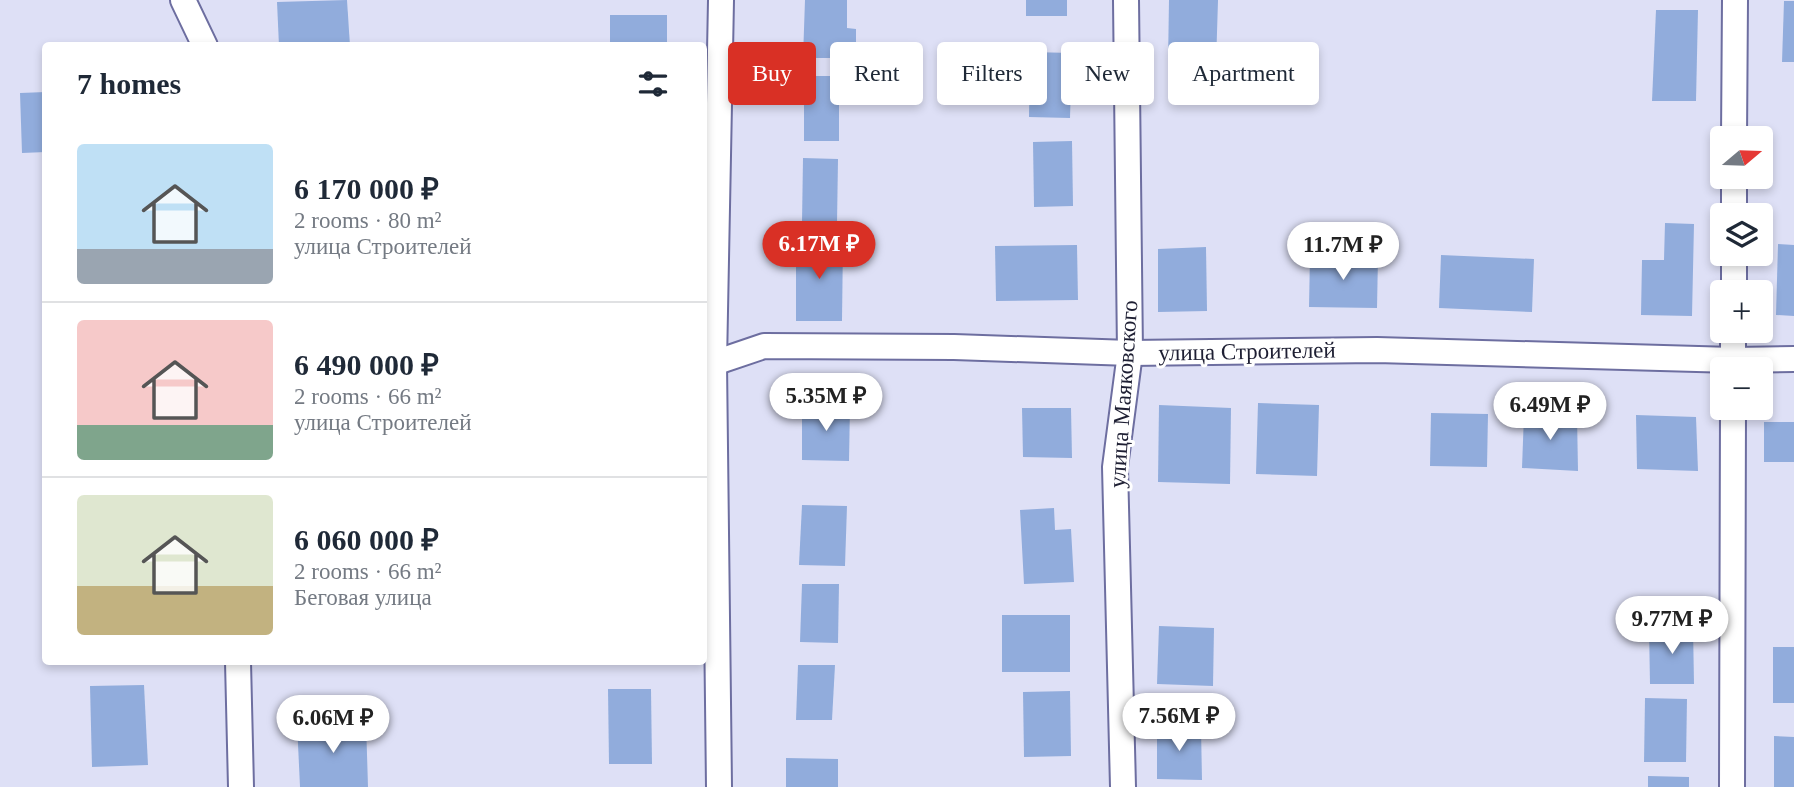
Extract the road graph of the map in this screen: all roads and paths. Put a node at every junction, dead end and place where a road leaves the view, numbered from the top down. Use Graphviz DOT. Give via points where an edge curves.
graph roads {
  1 [pos="183,0"];
  2 [pos="201,0"];
  3 [pos="721,0"];
  4 [pos="1126,0"];
  5 [pos="1735,0"];
  6 [pos="203,42"];
  7 [pos="205,42"];
  8 [pos="1734,126"];
  9 [pos="1130,353"];
  10 [pos="1794,359"];
  11 [pos="1773,361"];
  12 [pos="709,363"];
  13 [pos="1710,364"];
  14 [pos="1733,420"];
  15 [pos="238,665"];
  16 [pos="241,787"];
  17 [pos="719,787"];
  18 [pos="1123,787"];
  19 [pos="1732,787"];
  1 -- 6 [label="street"];
  2 -- 7 [label="street"];
  3 -- 12 [label="street"];
  4 -- 9 [label="street, улица Маяковского"];
  5 -- 8 [label="street"];
  9 -- 12 [label="street, улица Строителей" via="764,346"];
  9 -- 13 [label="street, улица Строителей" via="1377,350"];
  9 -- 18 [label="street, улица Маяковского" via="1115,467"];
  10 -- 11 [label="street, улица Строителей"];
  12 -- 17 [label="street"];
  14 -- 19 [label="street"];
  15 -- 16 [label="street"];
}
